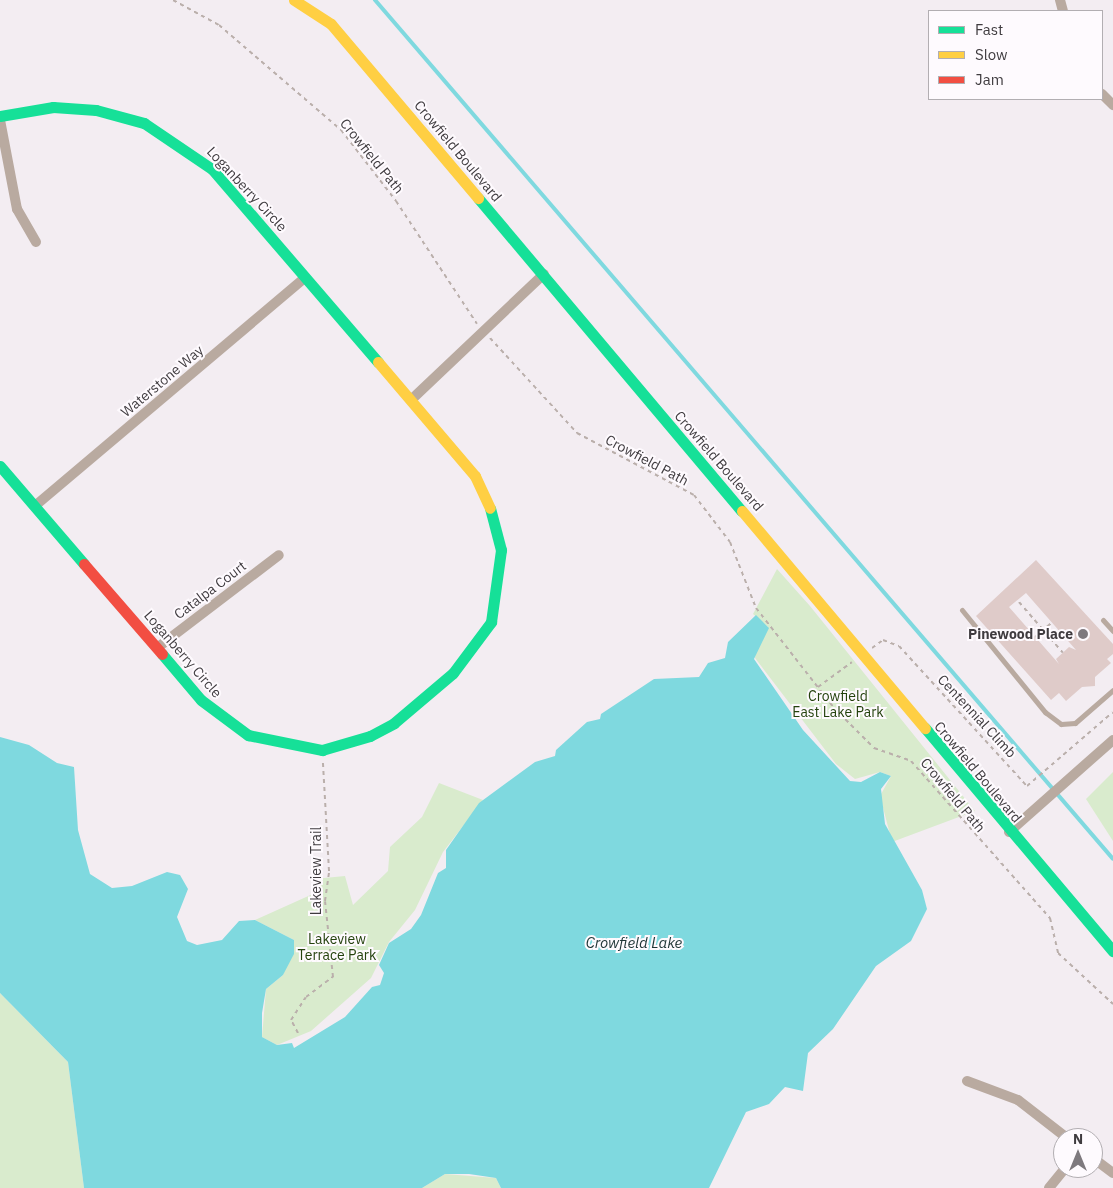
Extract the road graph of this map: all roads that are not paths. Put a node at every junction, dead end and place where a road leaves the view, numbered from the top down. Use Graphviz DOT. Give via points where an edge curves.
graph roads {
  1 [pos="294,0"];
  2 [pos="1103,95"];
  3 [pos="1113,106"];
  4 [pos="0,116"];
  5 [pos="0,120"];
  6 [pos="36,242"];
  7 [pos="544,274"];
  8 [pos="305,278"];
  9 [pos="411,400"];
  10 [pos="0,466"];
  11 [pos="36,505"];
  12 [pos="278,555"];
  13 [pos="962,610"];
  14 [pos="1103,620"];
  15 [pos="1113,631"];
  16 [pos="158,648"];
  17 [pos="1113,690"];
  18 [pos="1113,740"];
  19 [pos="1009,832"];
  20 [pos="1113,951"];
  21 [pos="967,1082"];
  22 [pos="1054,1128"];
  23 [pos="1057,1178"];
  24 [pos="1049,1188"];
  1 -- 7 [label="street, Crowfield Boulevard" via="331,24"];
  2 -- 3 [label="street"];
  4 -- 8 [label="street, Loganberry Circle" via="53,107 96,110 144,123 212,169"];
  5 -- 6 [label="street" via="17,209"];
  7 -- 9 [label="street"];
  7 -- 19 [label="street, Crowfield Boulevard"];
  8 -- 9 [label="street, Loganberry Circle"];
  8 -- 11 [label="street, Waterstone Way"];
  9 -- 16 [label="street, Loganberry Circle" via="475,476 488,500 501,550 497,599 491,622 453,673 394,723 370,736 322,750 279,745 248,735 221,719"];
  10 -- 11 [label="street, Loganberry Circle"];
  11 -- 16 [label="street, Loganberry Circle"];
  12 -- 16 [label="street, Catalpa Court"];
  13 -- 17 [label="lane" via="1045,712 1061,724 1075,723"];
  14 -- 15 [label="lane"];
  18 -- 19 [label="street"];
  19 -- 20 [label="street, Crowfield Boulevard"];
  21 -- 22 [label="street" via="1018,1100"];
  23 -- 24 [label="street"];
}
